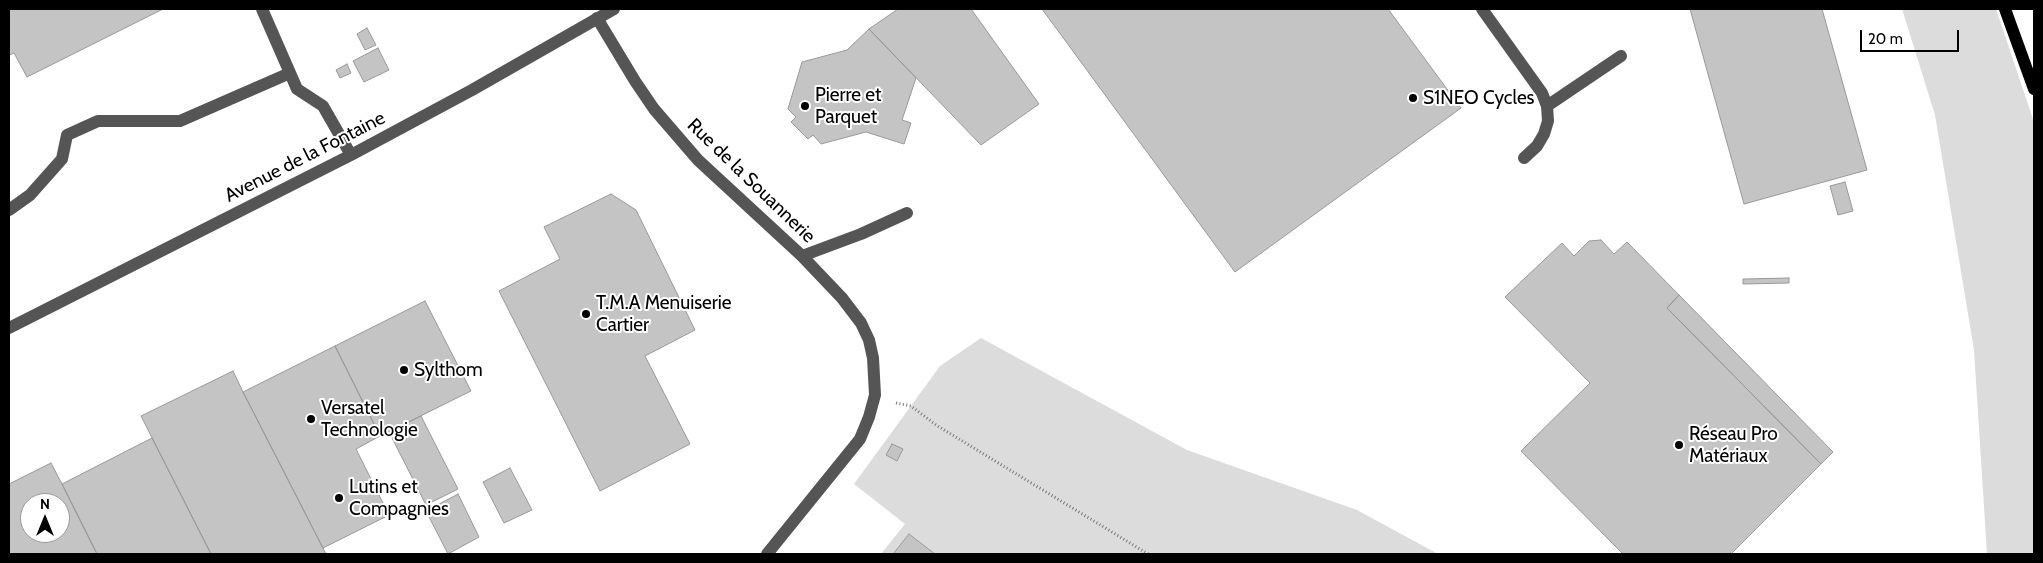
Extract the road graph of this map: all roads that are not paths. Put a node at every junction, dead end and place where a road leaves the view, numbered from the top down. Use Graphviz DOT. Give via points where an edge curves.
graph roads {
  1 [pos="262,9"];
  2 [pos="614,9"];
  3 [pos="1482,9"];
  4 [pos="2004,9"];
  5 [pos="597,18"];
  6 [pos="1621,56"];
  7 [pos="290,74"];
  8 [pos="2034,89"];
  9 [pos="1547,106"];
  10 [pos="351,155"];
  11 [pos="1524,158"];
  12 [pos="9,210"];
  13 [pos="907,213"];
  14 [pos="802,256"];
  15 [pos="9,328"];
  16 [pos="767,554"];
  1 -- 7 [label="street"];
  2 -- 5 [label="street, Avenue de la Fontaine"];
  3 -- 9 [label="street" via="1542,93"];
  4 -- 8 [label="main road"];
  5 -- 10 [label="street, Avenue de la Fontaine"];
  5 -- 14 [label="street, Rue de la Souannerie" via="645,96 673,131 698,160"];
  6 -- 9 [label="street"];
  7 -- 10 [label="street" via="297,89 323,106"];
  7 -- 12 [label="street" via="180,121 98,121 67,135 62,159 30,195"];
  9 -- 11 [label="street" via="1548,121 1544,134"];
  10 -- 15 [label="street, Avenue de la Fontaine"];
  13 -- 14 [label="street"];
  14 -- 16 [label="street, Rue de la Souannerie" via="851,308 869,340 874,358 875,395 860,439"];
}
